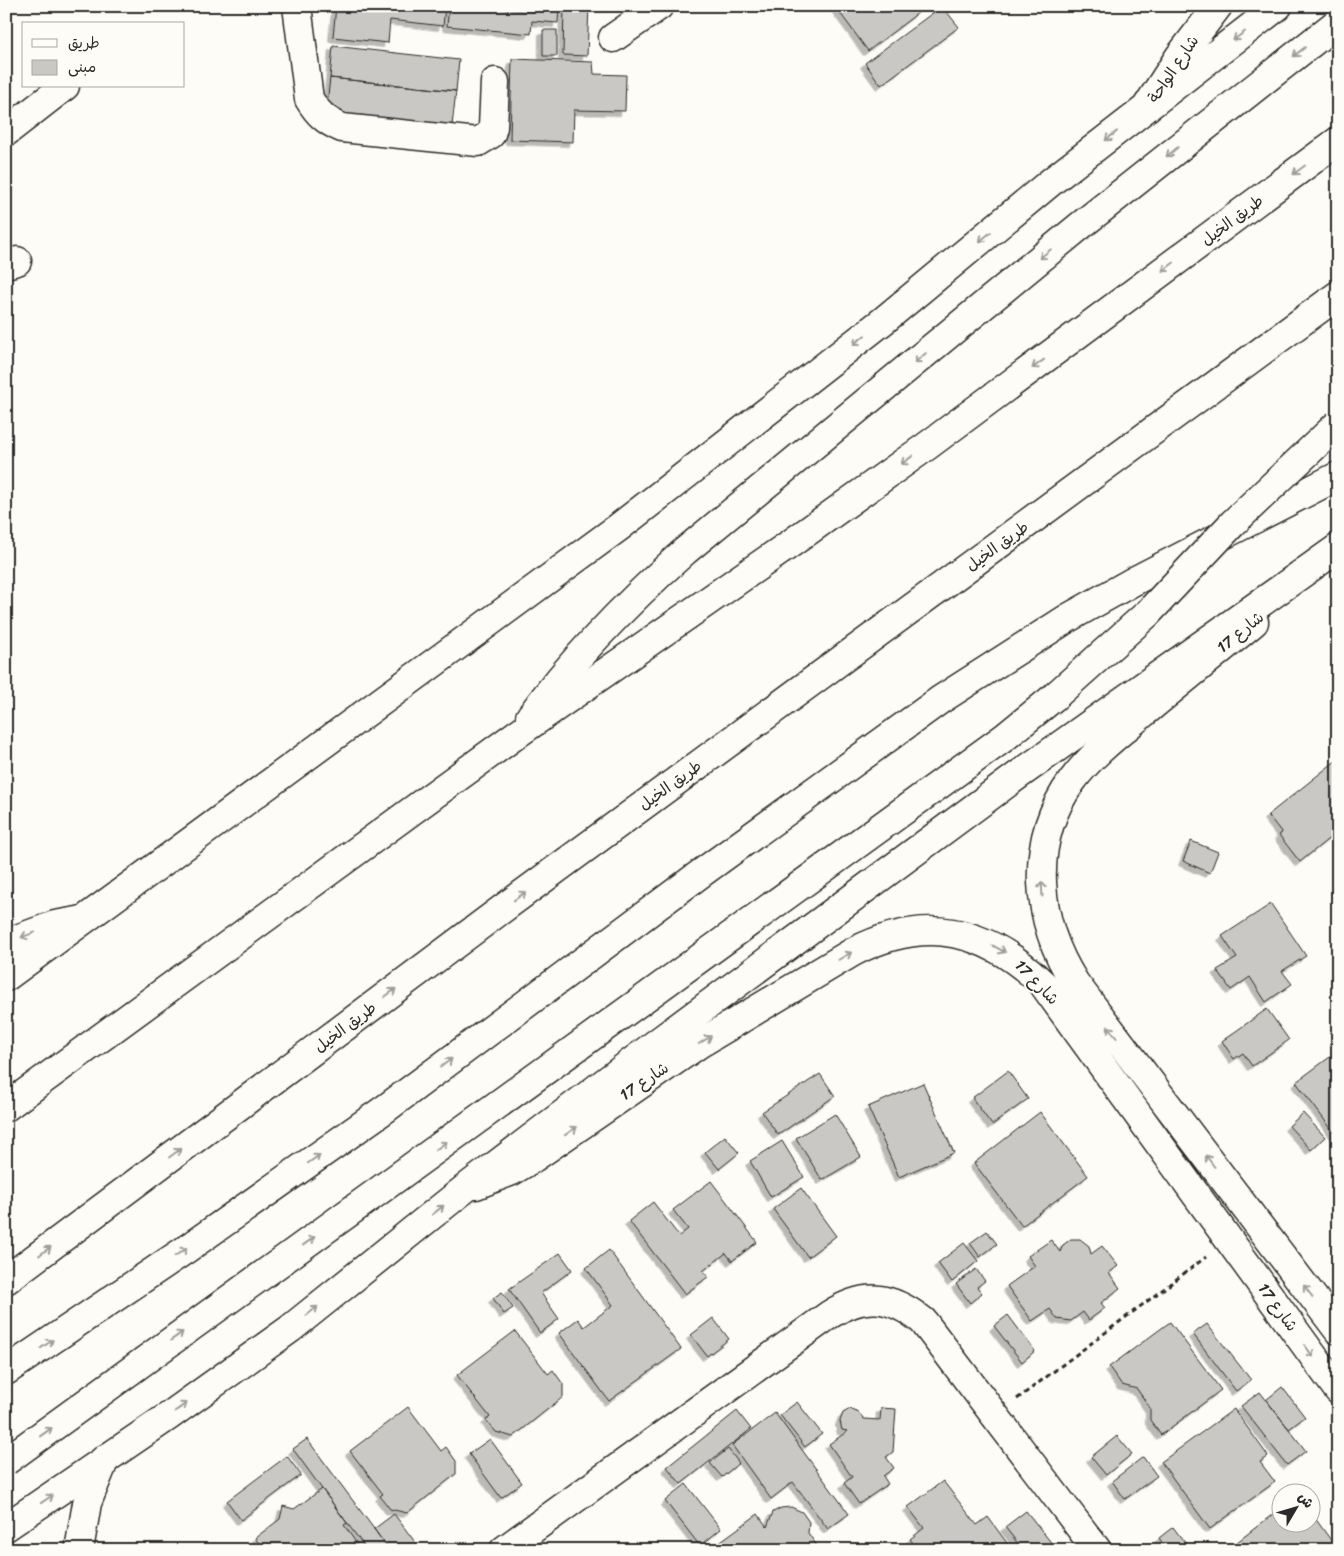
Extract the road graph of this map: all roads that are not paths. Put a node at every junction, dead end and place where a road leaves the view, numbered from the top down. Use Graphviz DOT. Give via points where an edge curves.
graph roads {
  1 [pos="297,6"];
  2 [pos="659,6"];
  3 [pos="1218,6"];
  4 [pos="1278,6"];
  5 [pos="1338,22"];
  6 [pos="613,38"];
  7 [pos="495,82"];
  8 [pos="62,88"];
  9 [pos="1146,109"];
  10 [pos="6,132"];
  11 [pos="1338,141"];
  12 [pos="1338,295"];
  13 [pos="1338,424"];
  14 [pos="1338,476"];
  15 [pos="1336,549"];
  16 [pos="517,734"];
  17 [pos="84,920"];
  18 [pos="6,943"];
  19 [pos="6,977"];
  20 [pos="6,1107"];
  21 [pos="467,1187"];
  22 [pos="6,1280"];
  23 [pos="1338,1330"];
  24 [pos="6,1371"];
  25 [pos="1338,1390"];
  26 [pos="105,1459"];
  27 [pos="6,1461"];
  28 [pos="6,1527"];
  29 [pos="79,1550"];
  30 [pos="504,1550"];
  31 [pos="1097,1550"];
  1 -- 7 [label="main road" via="309,98 316,112 342,128 478,142 491,134 493,127"];
  2 -- 6 [label="main road"];
  3 -- 9 [label="main road, شارع الواحة" via="1179,56"];
  4 -- 9 [label="main road, one-way"];
  5 -- 16 [label="main road, one-way" via="1080,226 685,551 594,636"];
  8 -- 10 [label="main road"];
  9 -- 17 [label="main road, one-way" via="1052,181 814,376 619,527"];
  11 -- 16 [label="main road, طريق الخيل, one-way" via="919,451"];
  22 -- 12 [label="main road, طريق الخيل, one-way" via="505,907"];
  27 -- 13 [label="main road, one-way, bridge" via="1004,737 1054,698 1140,620 1233,523"];
  24 -- 14 [label="main road, one-way" via="385,1109 940,700 1126,585"];
  15 -- 21 [label="main road" via="1017,776"];
  23 -- 15 [label="main road, 17 شارع, one-way" via="1075,983 1060,959 1047,925 1041,883 1045,840 1051,819 1060,800 1085,765 1100,749 1276,604"];
  16 -- 20 [label="main road, طريق الخيل"];
  17 -- 18 [label="main road, one-way" via="55,925"];
  17 -- 19 [label="main road"];
  21 -- 25 [label="main road, 17 شارع, one-way" via="512,1171 532,1159 699,1044 853,952 874,941 896,935 942,932 987,943 1008,954 1043,984"];
  26 -- 21 [label="main road, one-way" via="290,1329"];
  28 -- 26 [label="main road, one-way"];
  26 -- 29 [label="main road" via="87,1503"];
  30 -- 31 [label="main road" via="847,1304 867,1299 888,1300 907,1308 923,1321"];
}
